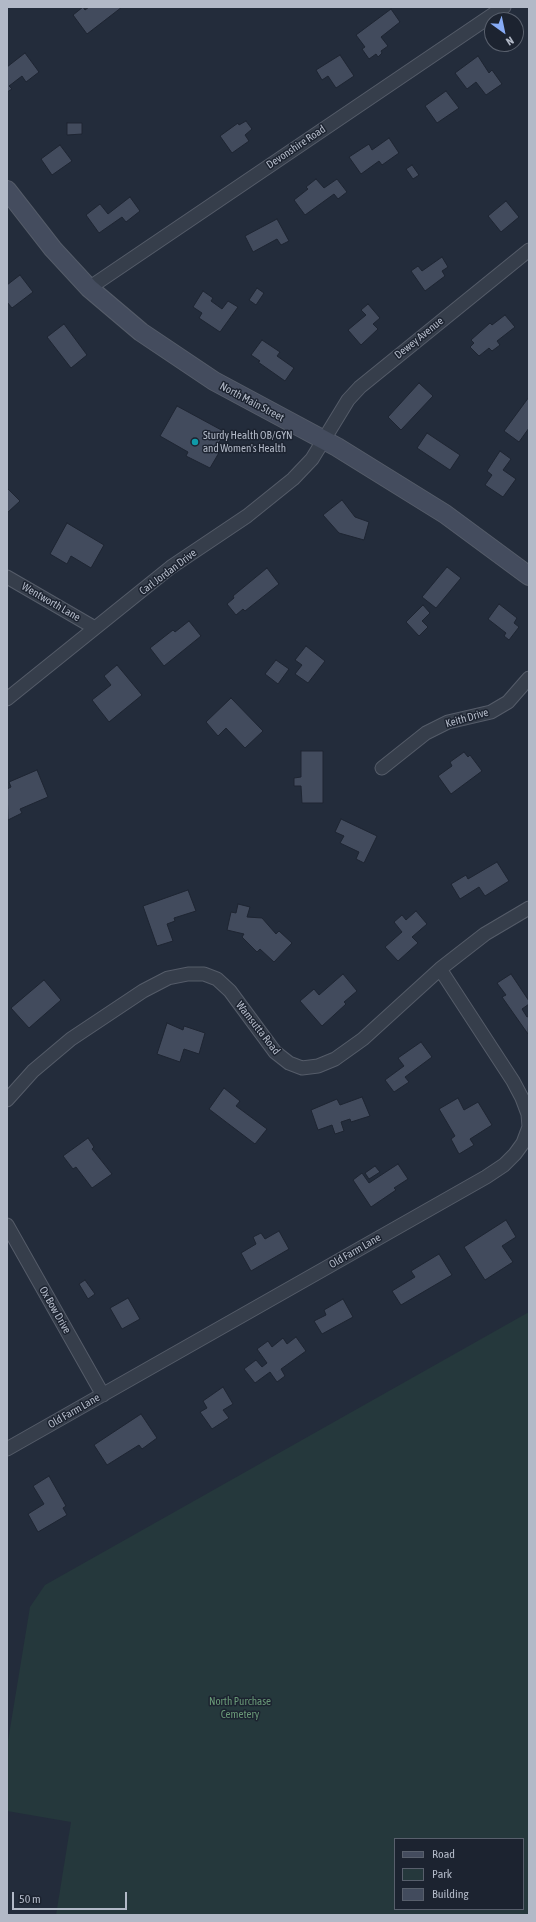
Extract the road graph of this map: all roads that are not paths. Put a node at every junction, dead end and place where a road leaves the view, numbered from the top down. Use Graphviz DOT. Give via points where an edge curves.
graph roads {
  1 [pos="504,7"];
  2 [pos="7,190"];
  3 [pos="529,250"];
  4 [pos="89,288"];
  5 [pos="323,440"];
  6 [pos="529,576"];
  7 [pos="7,577"];
  8 [pos="95,628"];
  9 [pos="529,678"];
  10 [pos="7,699"];
  11 [pos="382,768"];
  12 [pos="529,908"];
  13 [pos="440,969"];
  14 [pos="7,1100"];
  15 [pos="7,1225"];
  16 [pos="103,1395"];
  17 [pos="7,1449"];
  1 -- 4 [label="street, Devonshire Road"];
  2 -- 4 [label="main road, North Main Street"];
  3 -- 5 [label="street, Dewey Avenue" via="360,387 348,400"];
  4 -- 5 [label="main road, North Main Street" via="141,332 214,381"];
  5 -- 6 [label="main road, North Main Street" via="445,514"];
  5 -- 8 [label="street, Carl Jordan Drive" via="312,459 292,480 247,516 171,567"];
  7 -- 8 [label="street, Wentworth Lane"];
  8 -- 10 [label="street, Carl Jordan Drive"];
  9 -- 11 [label="street, Keith Drive" via="508,702 491,712 448,722 426,734"];
  12 -- 13 [label="street, Wamsutta Road" via="485,934"];
  13 -- 14 [label="street, Wamsutta Road" via="349,1049 318,1066 302,1068 289,1063 275,1052 230,991 217,979 204,974 168,978 71,1039 33,1071"];
  13 -- 16 [label="street, Old Farm Lane" via="522,1098 528,1114 529,1127 523,1143 515,1154 486,1177"];
  15 -- 16 [label="street, Ox Bow Drive"];
  16 -- 17 [label="street, Old Farm Lane"];
}
